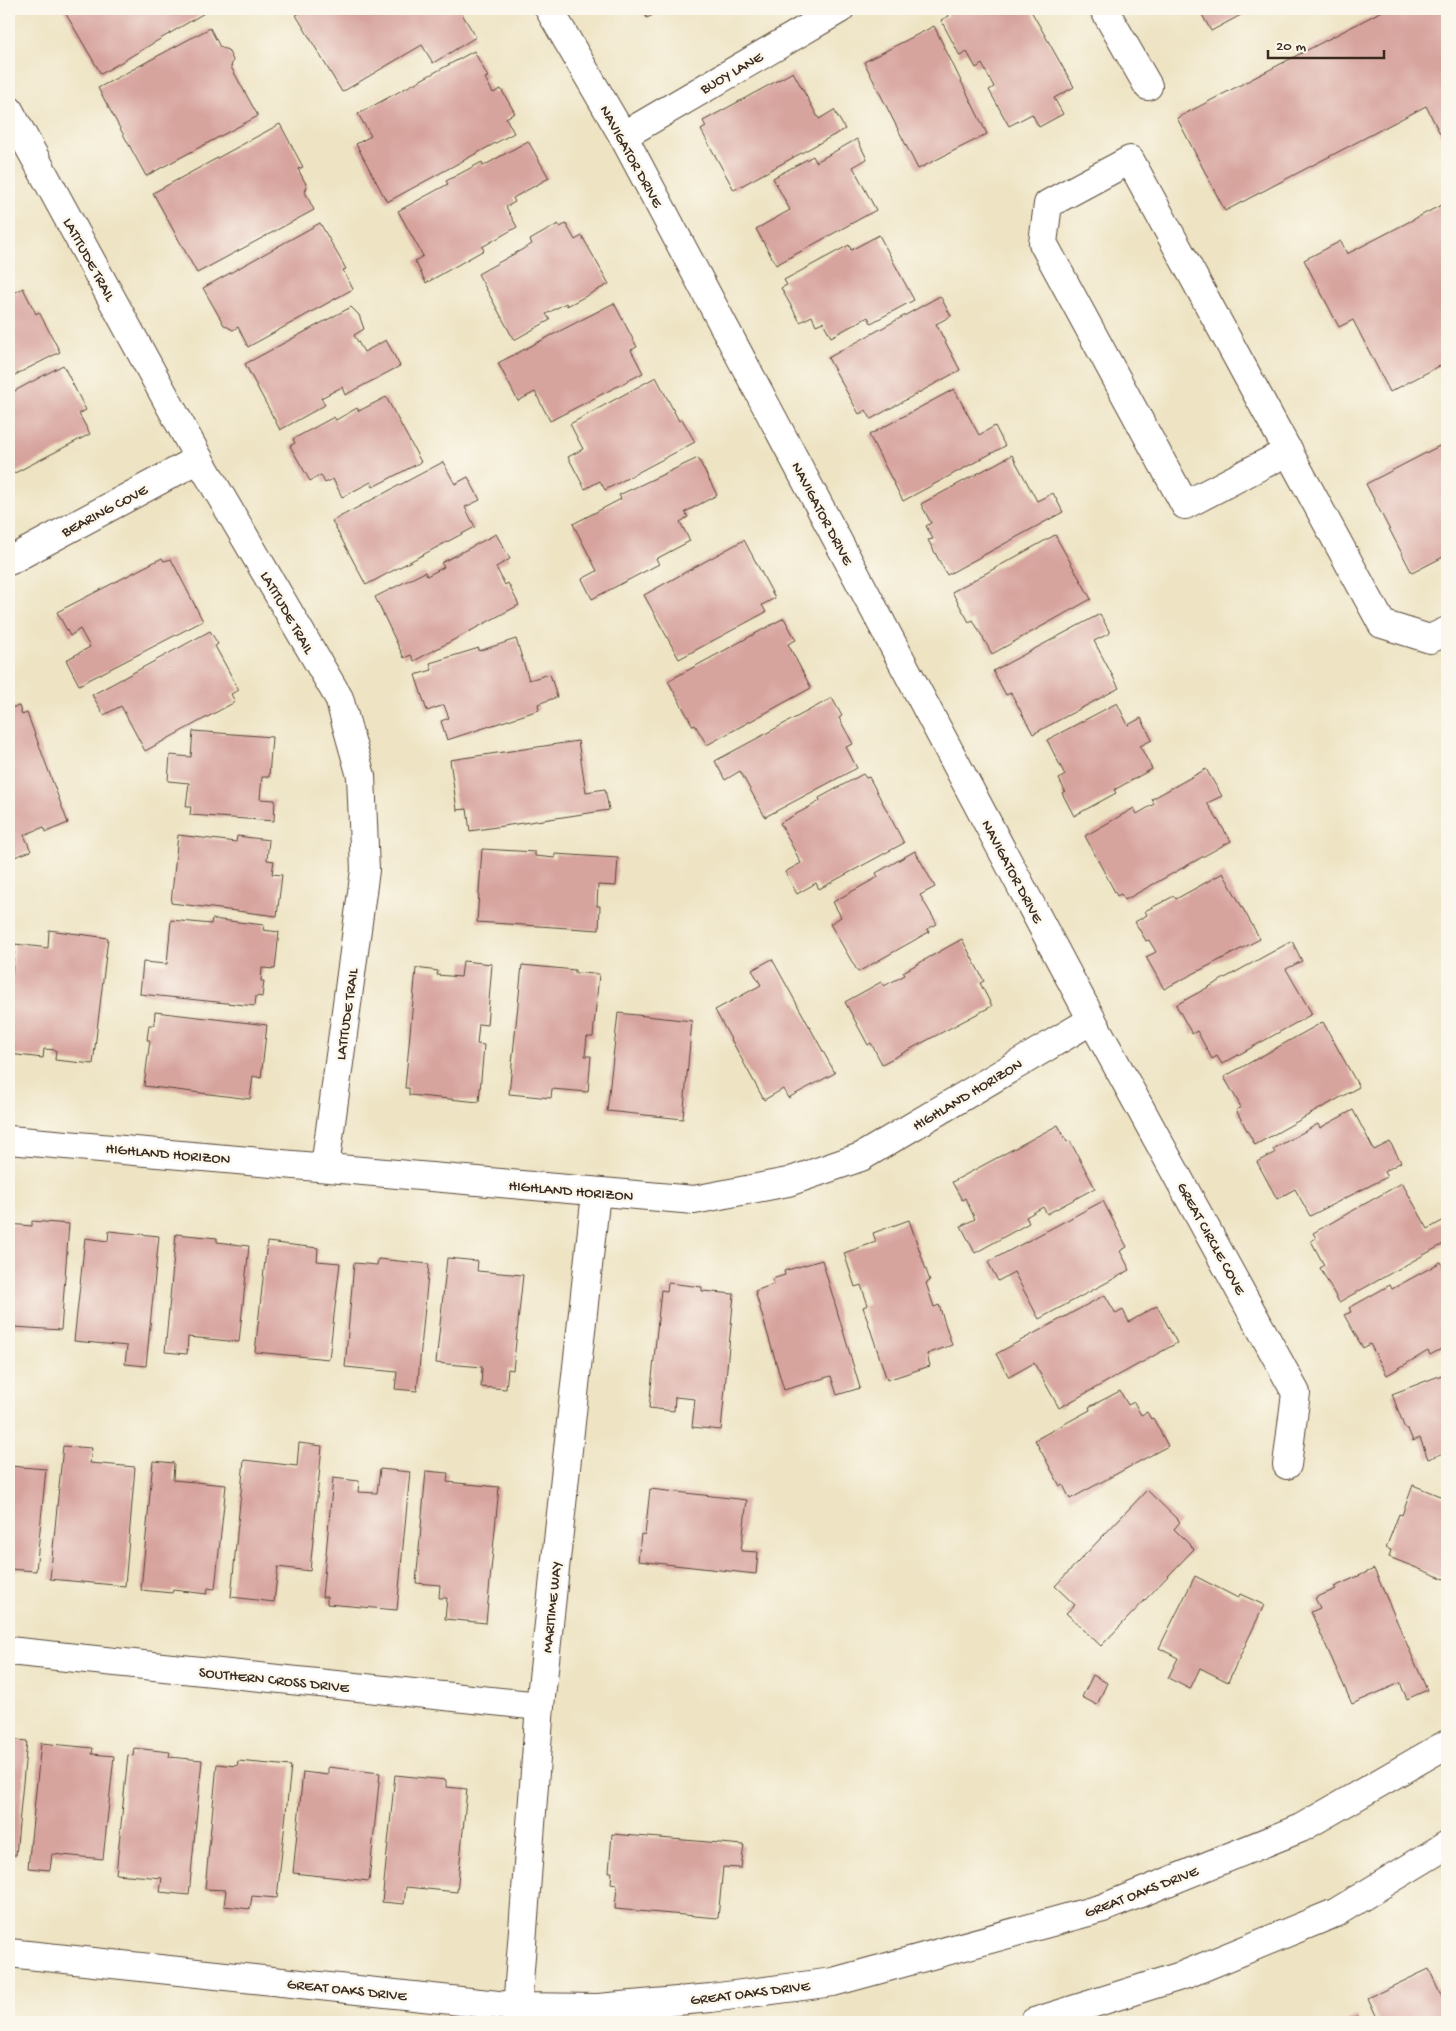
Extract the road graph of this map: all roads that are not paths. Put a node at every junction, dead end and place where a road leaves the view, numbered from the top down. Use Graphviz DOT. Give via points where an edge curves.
graph roads {
  1 [pos="549,9"];
  2 [pos="840,9"];
  3 [pos="1104,9"];
  4 [pos="1148,86"];
  5 [pos="9,110"];
  6 [pos="623,136"];
  7 [pos="1289,451"];
  8 [pos="199,458"];
  9 [pos="9,561"];
  10 [pos="1447,631"];
  11 [pos="1092,1020"];
  12 [pos="9,1140"];
  13 [pos="325,1167"];
  14 [pos="596,1192"];
  15 [pos="1287,1465"];
  16 [pos="9,1651"];
  17 [pos="540,1706"];
  18 [pos="1447,1744"];
  19 [pos="1447,1845"];
  20 [pos="9,1953"];
  21 [pos="516,2015"];
  22 [pos="1034,2022"];
  1 -- 6 [label="street, NAVIGATOR DRIVE"];
  2 -- 6 [label="street, BUOY LANE"];
  3 -- 4 [label="street"];
  5 -- 8 [label="street, LATITUDE TRAIL"];
  6 -- 11 [label="street, NAVIGATOR DRIVE"];
  7 -- 7 [label="street" via="1130,160 1048,204 1043,243 1185,505"];
  7 -- 10 [label="street" via="1382,624 1430,639"];
  8 -- 9 [label="street, BEARING COVE"];
  8 -- 13 [label="street, LATITUDE TRAIL" via="339,698 360,776 364,870"];
  11 -- 14 [label="street, HIGHLAND HORIZON" via="861,1157 788,1182 694,1200"];
  11 -- 15 [label="street, GREAT CIRCLE COVE" via="1296,1392"];
  12 -- 13 [label="street, HIGHLAND HORIZON"];
  13 -- 14 [label="street, HIGHLAND HORIZON"];
  14 -- 17 [label="street, MARITIME WAY"];
  16 -- 17 [label="street, SOUTHERN CROSS DRIVE"];
  17 -- 21 [label="street, MARITIME WAY"];
  18 -- 21 [label="street, GREAT OAKS DRIVE" via="1301,1828 1075,1916 833,1982 711,1998"];
  19 -- 22 [label="street" via="1335,1913 1184,1975"];
  20 -- 21 [label="street, GREAT OAKS DRIVE"];
}
